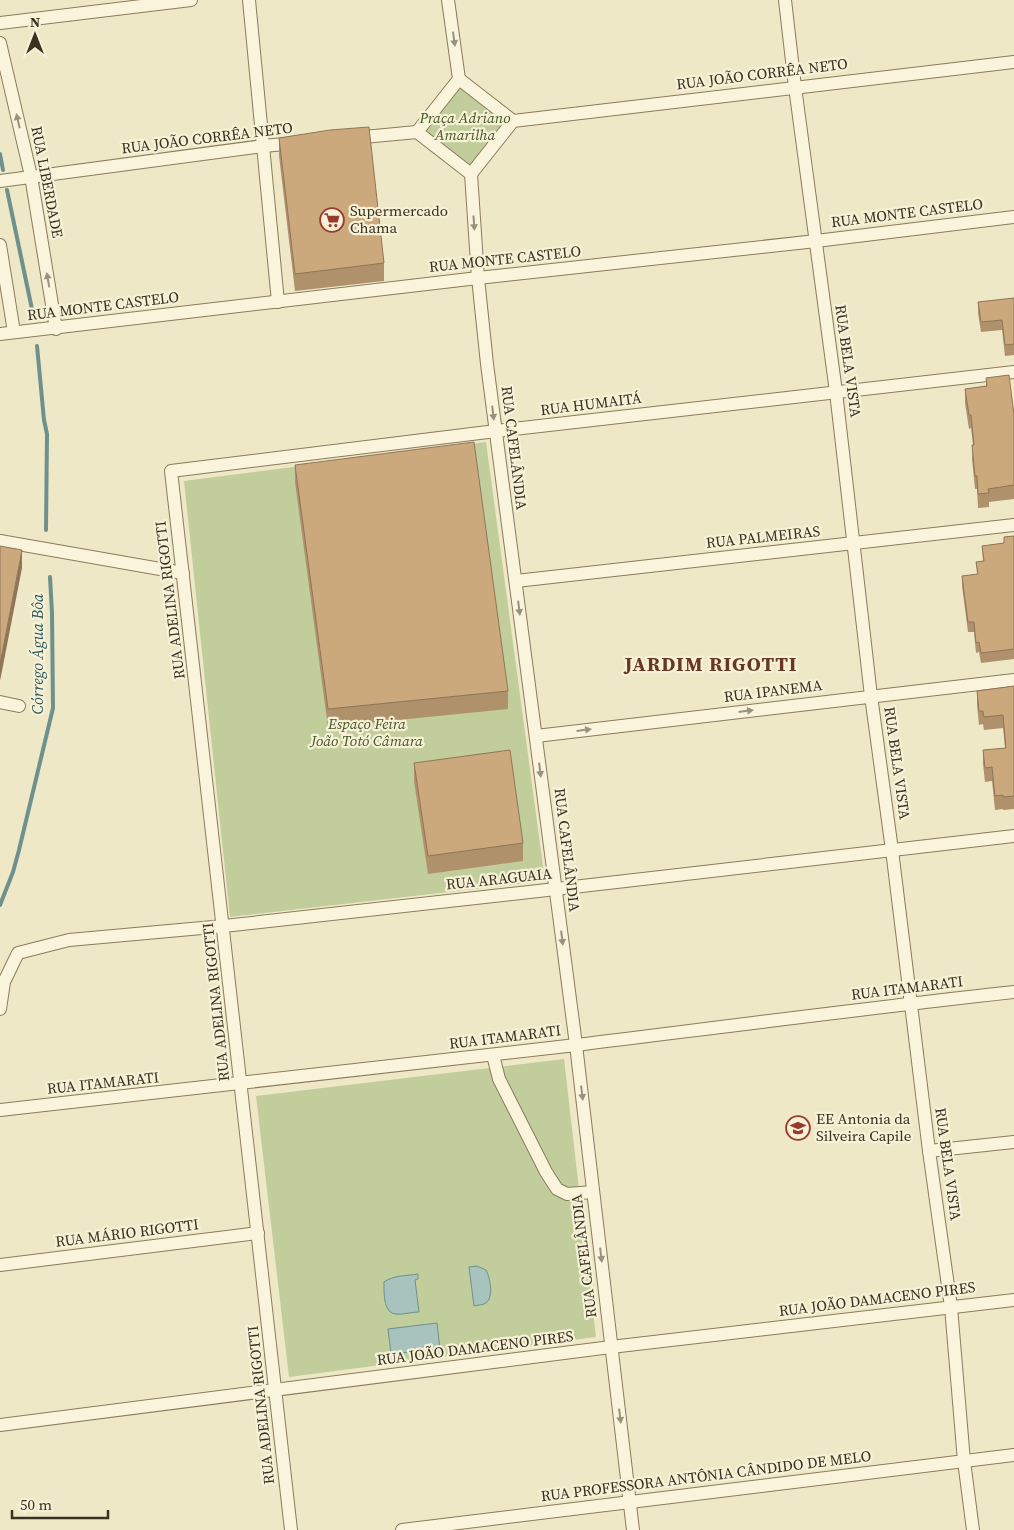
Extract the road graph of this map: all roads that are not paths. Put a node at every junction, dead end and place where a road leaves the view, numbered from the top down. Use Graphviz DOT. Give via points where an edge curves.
graph roads {
  1 [pos="191,0"];
  2 [pos="249,0"];
  3 [pos="448,0"];
  4 [pos="785,0"];
  5 [pos="0,24"];
  6 [pos="0,43"];
  7 [pos="1014,62"];
  8 [pos="460,79"];
  9 [pos="795,87"];
  10 [pos="513,121"];
  11 [pos="418,132"];
  12 [pos="342,139"];
  13 [pos="312,142"];
  14 [pos="263,146"];
  15 [pos="471,174"];
  16 [pos="31,176"];
  17 [pos="0,181"];
  18 [pos="1014,217"];
  19 [pos="816,241"];
  20 [pos="0,245"];
  21 [pos="478,278"];
  22 [pos="278,302"];
  23 [pos="56,329"];
  24 [pos="14,332"];
  25 [pos="0,334"];
  26 [pos="1014,372"];
  27 [pos="836,392"];
  28 [pos="496,431"];
  29 [pos="171,471"];
  30 [pos="1014,525"];
  31 [pos="0,541"];
  32 [pos="855,543"];
  33 [pos="183,573"];
  34 [pos="516,582"];
  35 [pos="1014,680"];
  36 [pos="871,696"];
  37 [pos="0,702"];
  38 [pos="19,706"];
  39 [pos="536,736"];
  40 [pos="1014,836"];
  41 [pos="892,850"];
  42 [pos="556,889"];
  43 [pos="224,926"];
  44 [pos="1014,992"];
  45 [pos="911,1003"];
  46 [pos="0,1009"];
  47 [pos="576,1045"];
  48 [pos="493,1055"];
  49 [pos="241,1084"];
  50 [pos="0,1110"];
  51 [pos="1014,1142"];
  52 [pos="929,1151"];
  53 [pos="593,1192"];
  54 [pos="258,1233"];
  55 [pos="0,1265"];
  56 [pos="1014,1300"];
  57 [pos="951,1307"];
  58 [pos="612,1348"];
  59 [pos="276,1390"];
  60 [pos="0,1424"];
  61 [pos="1014,1455"];
  62 [pos="964,1461"];
  63 [pos="630,1502"];
  64 [pos="291,1530"];
  65 [pos="402,1530"];
  66 [pos="633,1530"];
  67 [pos="973,1530"];
  1 -- 5 [label="street"];
  2 -- 14 [label="street"];
  3 -- 8 [label="street, one-way"];
  4 -- 9 [label="street, RUA BELA VISTA"];
  16 -- 6 [label="street, RUA LIBERDADE, one-way"];
  7 -- 9 [label="street, RUA JOÃO CORRÊA NETO"];
  8 -- 10 [label="street"];
  8 -- 11 [label="street"];
  9 -- 10 [label="street, RUA JOÃO CORRÊA NETO"];
  9 -- 19 [label="street, RUA BELA VISTA"];
  10 -- 15 [label="street"];
  11 -- 12 [label="street"];
  11 -- 15 [label="street"];
  13 -- 14 [label="street, RUA JOÃO CORRÊA NETO"];
  14 -- 16 [label="street, RUA JOÃO CORRÊA NETO"];
  14 -- 22 [label="street"];
  15 -- 21 [label="street, RUA CAFELÂNDIA, one-way"];
  16 -- 17 [label="street, RUA JOÃO CORRÊA NETO"];
  23 -- 16 [label="street, RUA LIBERDADE, one-way"];
  18 -- 19 [label="street, RUA MONTE CASTELO"];
  19 -- 21 [label="street, RUA MONTE CASTELO"];
  19 -- 27 [label="street, RUA BELA VISTA"];
  20 -- 24 [label="street"];
  21 -- 22 [label="street, RUA MONTE CASTELO"];
  21 -- 28 [label="street, RUA CAFELÂNDIA, one-way"];
  22 -- 23 [label="street, RUA MONTE CASTELO"];
  23 -- 24 [label="street, RUA MONTE CASTELO"];
  24 -- 25 [label="street, RUA MONTE CASTELO"];
  26 -- 27 [label="street, RUA HUMAITÁ"];
  27 -- 28 [label="street, RUA HUMAITÁ"];
  27 -- 32 [label="street, RUA BELA VISTA"];
  28 -- 29 [label="street, RUA HUMAITÁ"];
  28 -- 34 [label="street, RUA CAFELÂNDIA"];
  29 -- 33 [label="street, RUA ADELINA RIGOTTI"];
  30 -- 32 [label="street, RUA PALMEIRAS"];
  31 -- 33 [label="street"];
  32 -- 34 [label="street, RUA PALMEIRAS"];
  32 -- 36 [label="street, RUA BELA VISTA"];
  33 -- 43 [label="street, RUA ADELINA RIGOTTI"];
  34 -- 39 [label="street, RUA CAFELÂNDIA, one-way"];
  35 -- 36 [label="street, RUA IPANEMA"];
  39 -- 36 [label="street, RUA IPANEMA, one-way"];
  36 -- 41 [label="street, RUA BELA VISTA"];
  37 -- 38 [label="street"];
  39 -- 42 [label="street, RUA CAFELÂNDIA, one-way"];
  40 -- 41 [label="street, RUA ARAGUAIA"];
  41 -- 42 [label="street, RUA ARAGUAIA"];
  41 -- 45 [label="street, RUA BELA VISTA"];
  42 -- 43 [label="street, RUA ARAGUAIA"];
  42 -- 47 [label="street, RUA CAFELÂNDIA, one-way"];
  43 -- 46 [label="street, RUA ARAGUAIA" via="69,940 18,953 4,982"];
  43 -- 49 [label="street, RUA ADELINA RIGOTTI"];
  44 -- 45 [label="street, RUA ITAMARATI"];
  45 -- 47 [label="street, RUA ITAMARATI"];
  45 -- 52 [label="street, RUA BELA VISTA"];
  47 -- 48 [label="street, RUA ITAMARATI"];
  47 -- 53 [label="street, RUA CAFELÂNDIA, one-way"];
  48 -- 49 [label="street, RUA ITAMARATI"];
  48 -- 53 [label="street" via="499,1079 557,1189 567,1194"];
  49 -- 50 [label="street, RUA ITAMARATI"];
  49 -- 54 [label="street, RUA ADELINA RIGOTTI"];
  51 -- 52 [label="street"];
  52 -- 57 [label="street, RUA BELA VISTA"];
  53 -- 58 [label="street, RUA CAFELÂNDIA, one-way"];
  54 -- 55 [label="street, RUA MÁRIO RIGOTTI"];
  54 -- 59 [label="street, RUA ADELINA RIGOTTI"];
  56 -- 57 [label="street, RUA JOÃO DAMACENO PIRES"];
  57 -- 58 [label="street, RUA JOÃO DAMACENO PIRES"];
  57 -- 62 [label="street, RUA BELA VISTA"];
  58 -- 59 [label="street, RUA JOÃO DAMACENO PIRES"];
  58 -- 63 [label="street, RUA CAFELÂNDIA, one-way"];
  59 -- 60 [label="street, RUA JOÃO DAMACENO PIRES"];
  59 -- 64 [label="street, RUA ADELINA RIGOTTI"];
  61 -- 62 [label="street, RUA PROFESSORA ANTÔNIA CÂNDIDO DE MELO"];
  62 -- 63 [label="street, RUA PROFESSORA ANTÔNIA CÂNDIDO DE MELO"];
  62 -- 67 [label="street, RUA BELA VISTA"];
  63 -- 65 [label="street, RUA PROFESSORA ANTÔNIA CÂNDIDO DE MELO"];
  63 -- 66 [label="street, RUA CAFELÂNDIA"];
}
